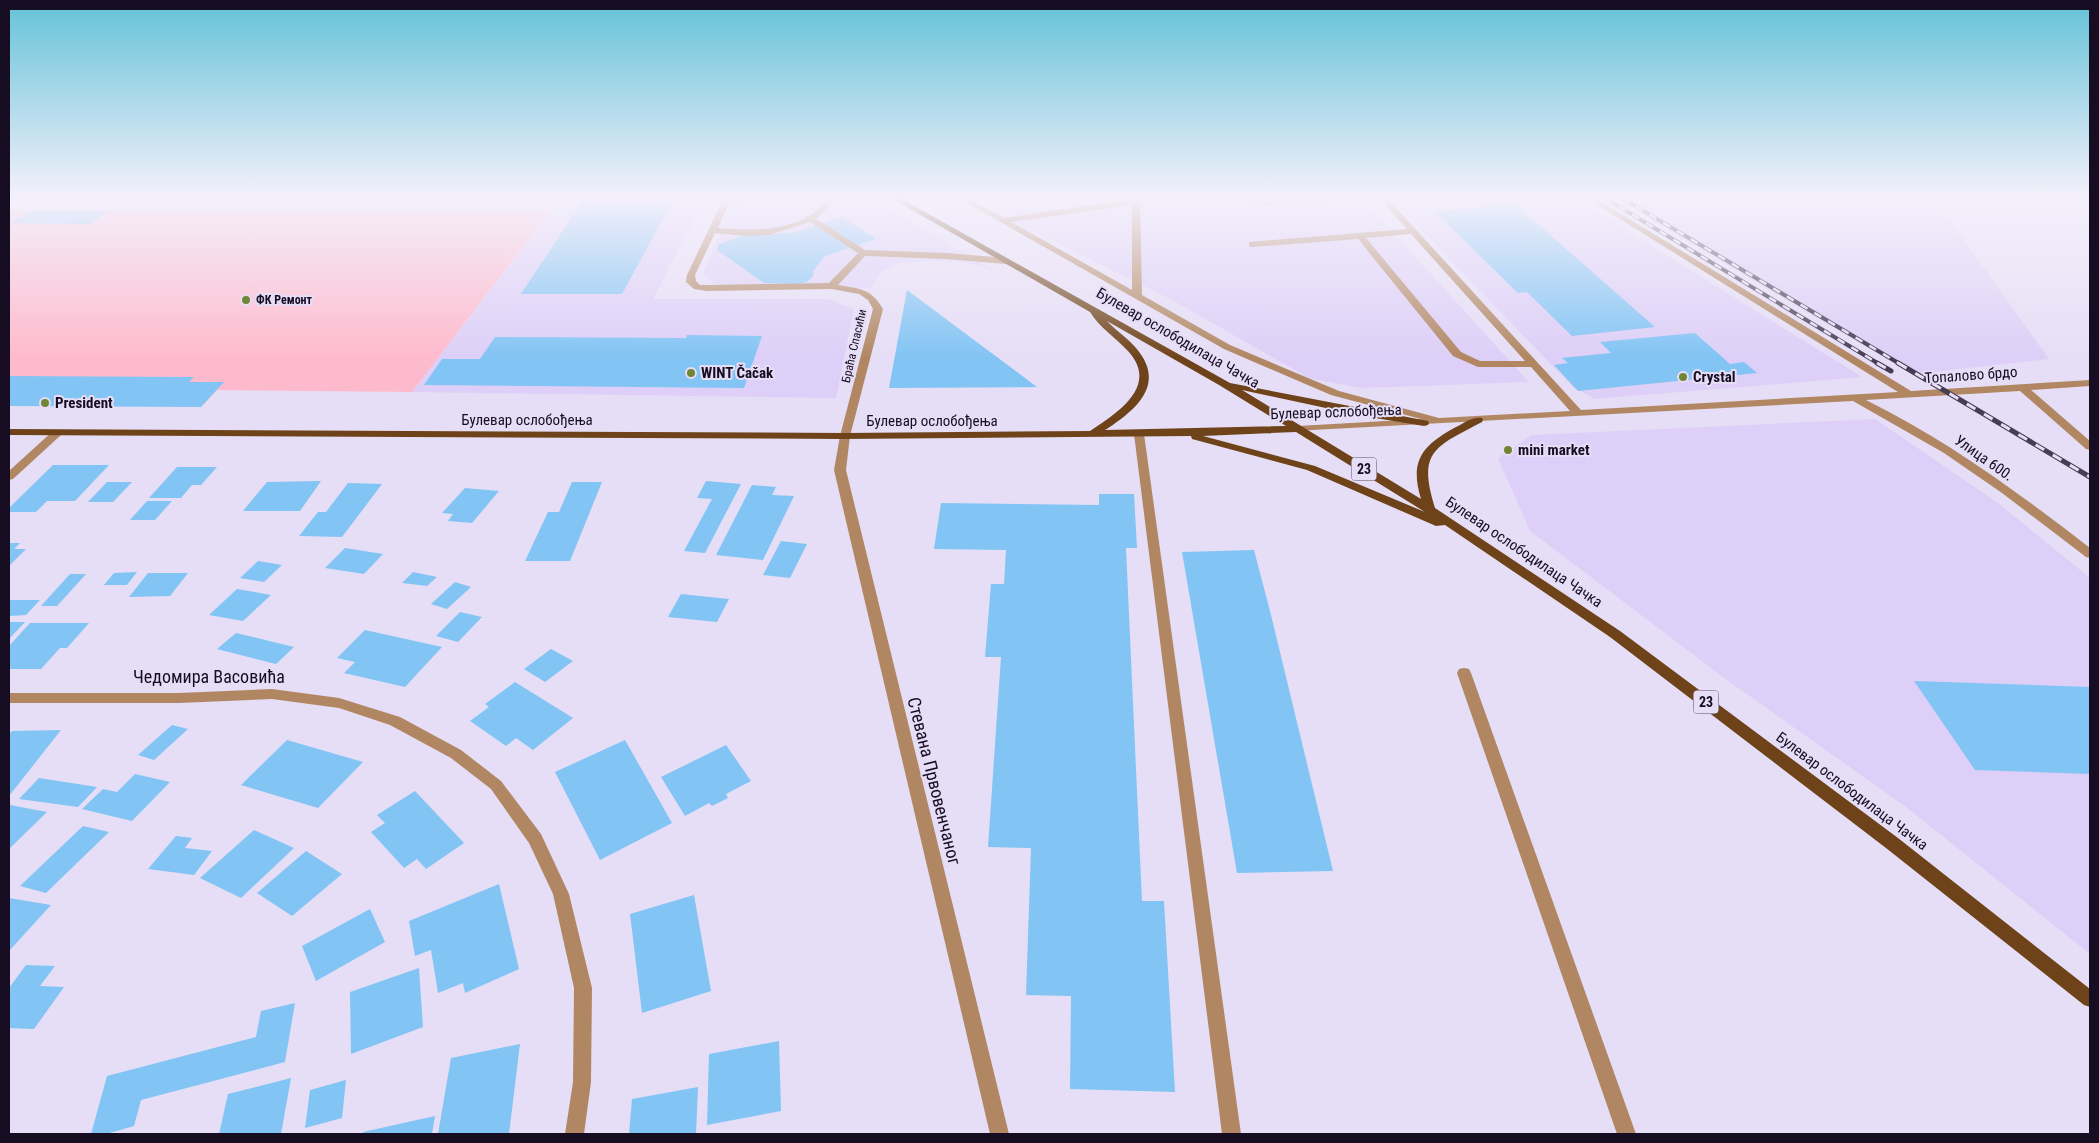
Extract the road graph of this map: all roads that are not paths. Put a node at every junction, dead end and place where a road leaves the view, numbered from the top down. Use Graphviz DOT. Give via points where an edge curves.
graph roads {
  1 [pos="703,251"];
  2 [pos="860,251"];
  3 [pos="989,251"];
  4 [pos="1057,251"];
  5 [pos="1137,251"];
  6 [pos="1373,251"];
  7 [pos="1431,251"];
  8 [pos="1677,251"];
  9 [pos="863,253"];
  10 [pos="1006,261"];
  11 [pos="832,286"];
  12 [pos="1137,297"];
  13 [pos="1092,309"];
  14 [pos="1533,364"];
  15 [pos="1223,383"];
  16 [pos="2090,383"];
  17 [pos="2022,386"];
  18 [pos="1910,395"];
  19 [pos="1854,398"];
  20 [pos="1578,414"];
  21 [pos="1478,420"];
  22 [pos="1446,422"];
  23 [pos="1424,423"];
  24 [pos="1298,429"];
  25 [pos="9,432"];
  26 [pos="57,433"];
  27 [pos="1184,433"];
  28 [pos="1092,434"];
  29 [pos="1139,434"];
  30 [pos="845,436"];
  31 [pos="2090,447"];
  32 [pos="9,477"];
  33 [pos="1430,510"];
  34 [pos="1458,529"];
  35 [pos="2090,554"];
  36 [pos="1464,673"];
  37 [pos="9,698"];
  38 [pos="2090,999"];
  39 [pos="575,1134"];
  40 [pos="1000,1134"];
  41 [pos="1232,1134"];
  42 [pos="1627,1134"];
  1 -- 11 [label="street, Браћа Спасићи" via="691,275 690,282 697,286"];
  2 -- 9 [label="street"];
  3 -- 10 [label="main road, Булевар ослободилаца Чачка / 23"];
  4 -- 12 [label="street"];
  5 -- 12 [label="street"];
  6 -- 14 [label="street" via="1457,354 1478,364"];
  7 -- 14 [label="street"];
  8 -- 18 [label="street"];
  9 -- 10 [label="street"];
  9 -- 11 [label="street"];
  10 -- 13 [label="main road, Булевар ослободилаца Чачка / 23"];
  11 -- 30 [label="street, Браћа Спасићи" via="862,292 872,298 878,309"];
  12 -- 22 [label="street" via="1227,347 1335,393"];
  13 -- 15 [label="main road, Булевар ослободилаца Чачка / 23"];
  13 -- 28 [label="main road" via="1101,323 1140,359 1145,370 1145,382 1134,402"];
  14 -- 20 [label="street"];
  15 -- 23 [label="main road"];
  15 -- 24 [label="main road, Булевар ослободилаца Чачка / 23"];
  16 -- 17 [label="street, Топалово брдо"];
  17 -- 18 [label="street, Топалово брдо"];
  17 -- 31 [label="street"];
  18 -- 19 [label="street, Топалово брдо"];
  19 -- 20 [label="street, Булевар ослобођења"];
  19 -- 35 [label="street, Улица 600." via="1927,437 1989,478"];
  20 -- 21 [label="street, Булевар ослобођења"];
  21 -- 22 [label="street, Булевар ослобођења"];
  21 -- 33 [label="main road" via="1440,440 1425,455 1421,479"];
  22 -- 23 [label="street, Булевар ослобођења"];
  23 -- 24 [label="street, Булевар ослобођења"];
  24 -- 27 [label="main road, Булевар ослобођења"];
  24 -- 33 [label="main road, Булевар ослободилаца Чачка / 23"];
  25 -- 26 [label="main road, Булевар ослобођења"];
  26 -- 30 [label="main road, Булевар ослобођења"];
  26 -- 32 [label="street"];
  27 -- 29 [label="main road, Булевар ослобођења"];
  27 -- 34 [label="main road" via="1311,468"];
  28 -- 29 [label="main road, Булевар ослобођења"];
  28 -- 30 [label="main road, Булевар ослобођења"];
  29 -- 41 [label="street"];
  30 -- 40 [label="street, Стевана Првовенчаног" via="840,470"];
  33 -- 34 [label="main road, Булевар ослободилаца Чачка / 23"];
  34 -- 38 [label="main road, Булевар ослободилаца Чачка / 23" via="1615,634 1892,843"];
  36 -- 42 [label="street"];
  37 -- 39 [label="street, Чедомира Васовића" via="178,698 272,694 339,703 394,721 456,754 496,785 535,839 561,894 583,988 582,1082"];
}
